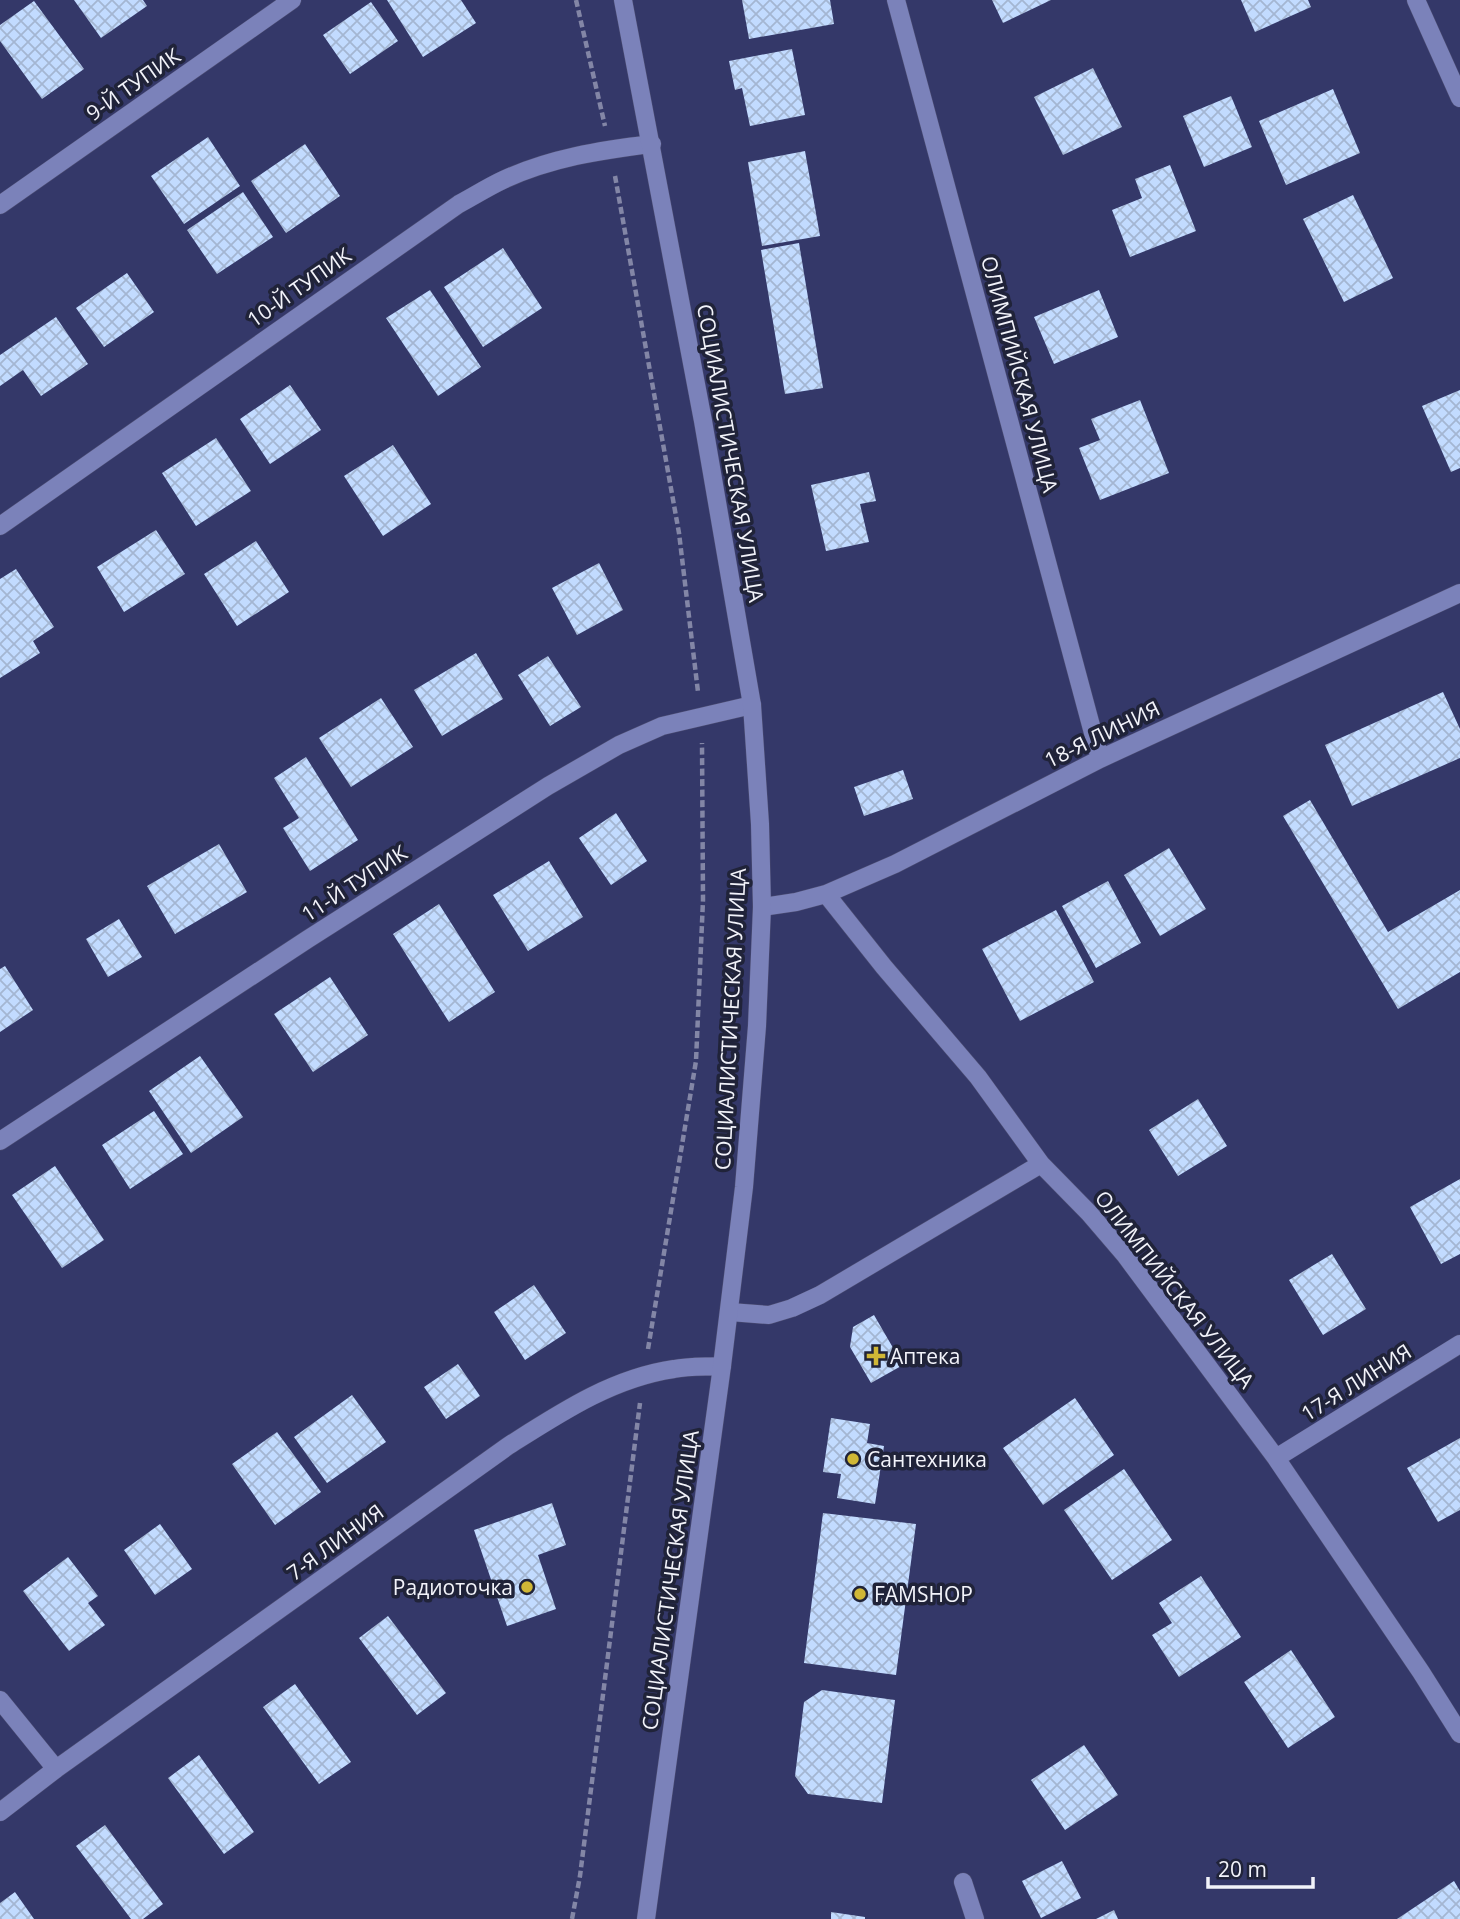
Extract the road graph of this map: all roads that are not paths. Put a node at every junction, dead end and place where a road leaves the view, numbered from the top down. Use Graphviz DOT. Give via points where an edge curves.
graph roads {
  1 [pos="292,0"];
  2 [pos="623,0"];
  3 [pos="897,0"];
  4 [pos="1416,0"];
  5 [pos="1460,98"];
  6 [pos="652,144"];
  7 [pos="0,205"];
  8 [pos="0,526"];
  9 [pos="1460,593"];
  10 [pos="752,705"];
  11 [pos="1100,759"];
  12 [pos="826,894"];
  13 [pos="762,906"];
  14 [pos="0,1141"];
  15 [pos="1041,1164"];
  16 [pos="730,1312"];
  17 [pos="1460,1344"];
  18 [pos="722,1366"];
  19 [pos="1276,1458"];
  20 [pos="0,1700"];
  21 [pos="1460,1734"];
  22 [pos="56,1769"];
  23 [pos="0,1812"];
  24 [pos="963,1882"];
  25 [pos="646,1919"];
  26 [pos="975,1919"];
  1 -- 7 [label="street, 9-Й ТУПИК"];
  2 -- 6 [label="street, СОЦИАЛИСТИЧЕСКАЯ УЛИЦА"];
  3 -- 11 [label="street, ОЛИМПИЙСКАЯ УЛИЦА"];
  4 -- 5 [label="street"];
  6 -- 8 [label="street, 10-Й ТУПИК" via="542,165 459,204"];
  6 -- 10 [label="street, СОЦИАЛИСТИЧЕСКАЯ УЛИЦА"];
  9 -- 11 [label="street, 18-Я ЛИНИЯ"];
  10 -- 13 [label="street, СОЦИАЛИСТИЧЕСКАЯ УЛИЦА"];
  10 -- 14 [label="street, 11-Й ТУПИК" via="662,726 548,786"];
  11 -- 12 [label="street, 18-Я ЛИНИЯ" via="895,864"];
  12 -- 13 [label="street, 18-Я ЛИНИЯ"];
  12 -- 15 [label="street, ОЛИМПИЙСКАЯ УЛИЦА" via="978,1077"];
  13 -- 16 [label="street, СОЦИАЛИСТИЧЕСКАЯ УЛИЦА" via="757,1026"];
  15 -- 16 [label="street" via="820,1295 769,1315"];
  15 -- 19 [label="street, ОЛИМПИЙСКАЯ УЛИЦА" via="1125,1255"];
  16 -- 18 [label="street, СОЦИАЛИСТИЧЕСКАЯ УЛИЦА"];
  17 -- 19 [label="street, 17-Я ЛИНИЯ"];
  18 -- 22 [label="street, 7-Я ЛИНИЯ" via="644,1375 576,1404 508,1446"];
  18 -- 25 [label="street, СОЦИАЛИСТИЧЕСКАЯ УЛИЦА"];
  19 -- 21 [label="street, ОЛИМПИЙСКАЯ УЛИЦА"];
  20 -- 22 [label="street"];
  22 -- 23 [label="street, 7-Я ЛИНИЯ"];
  24 -- 26 [label="street"];
}
